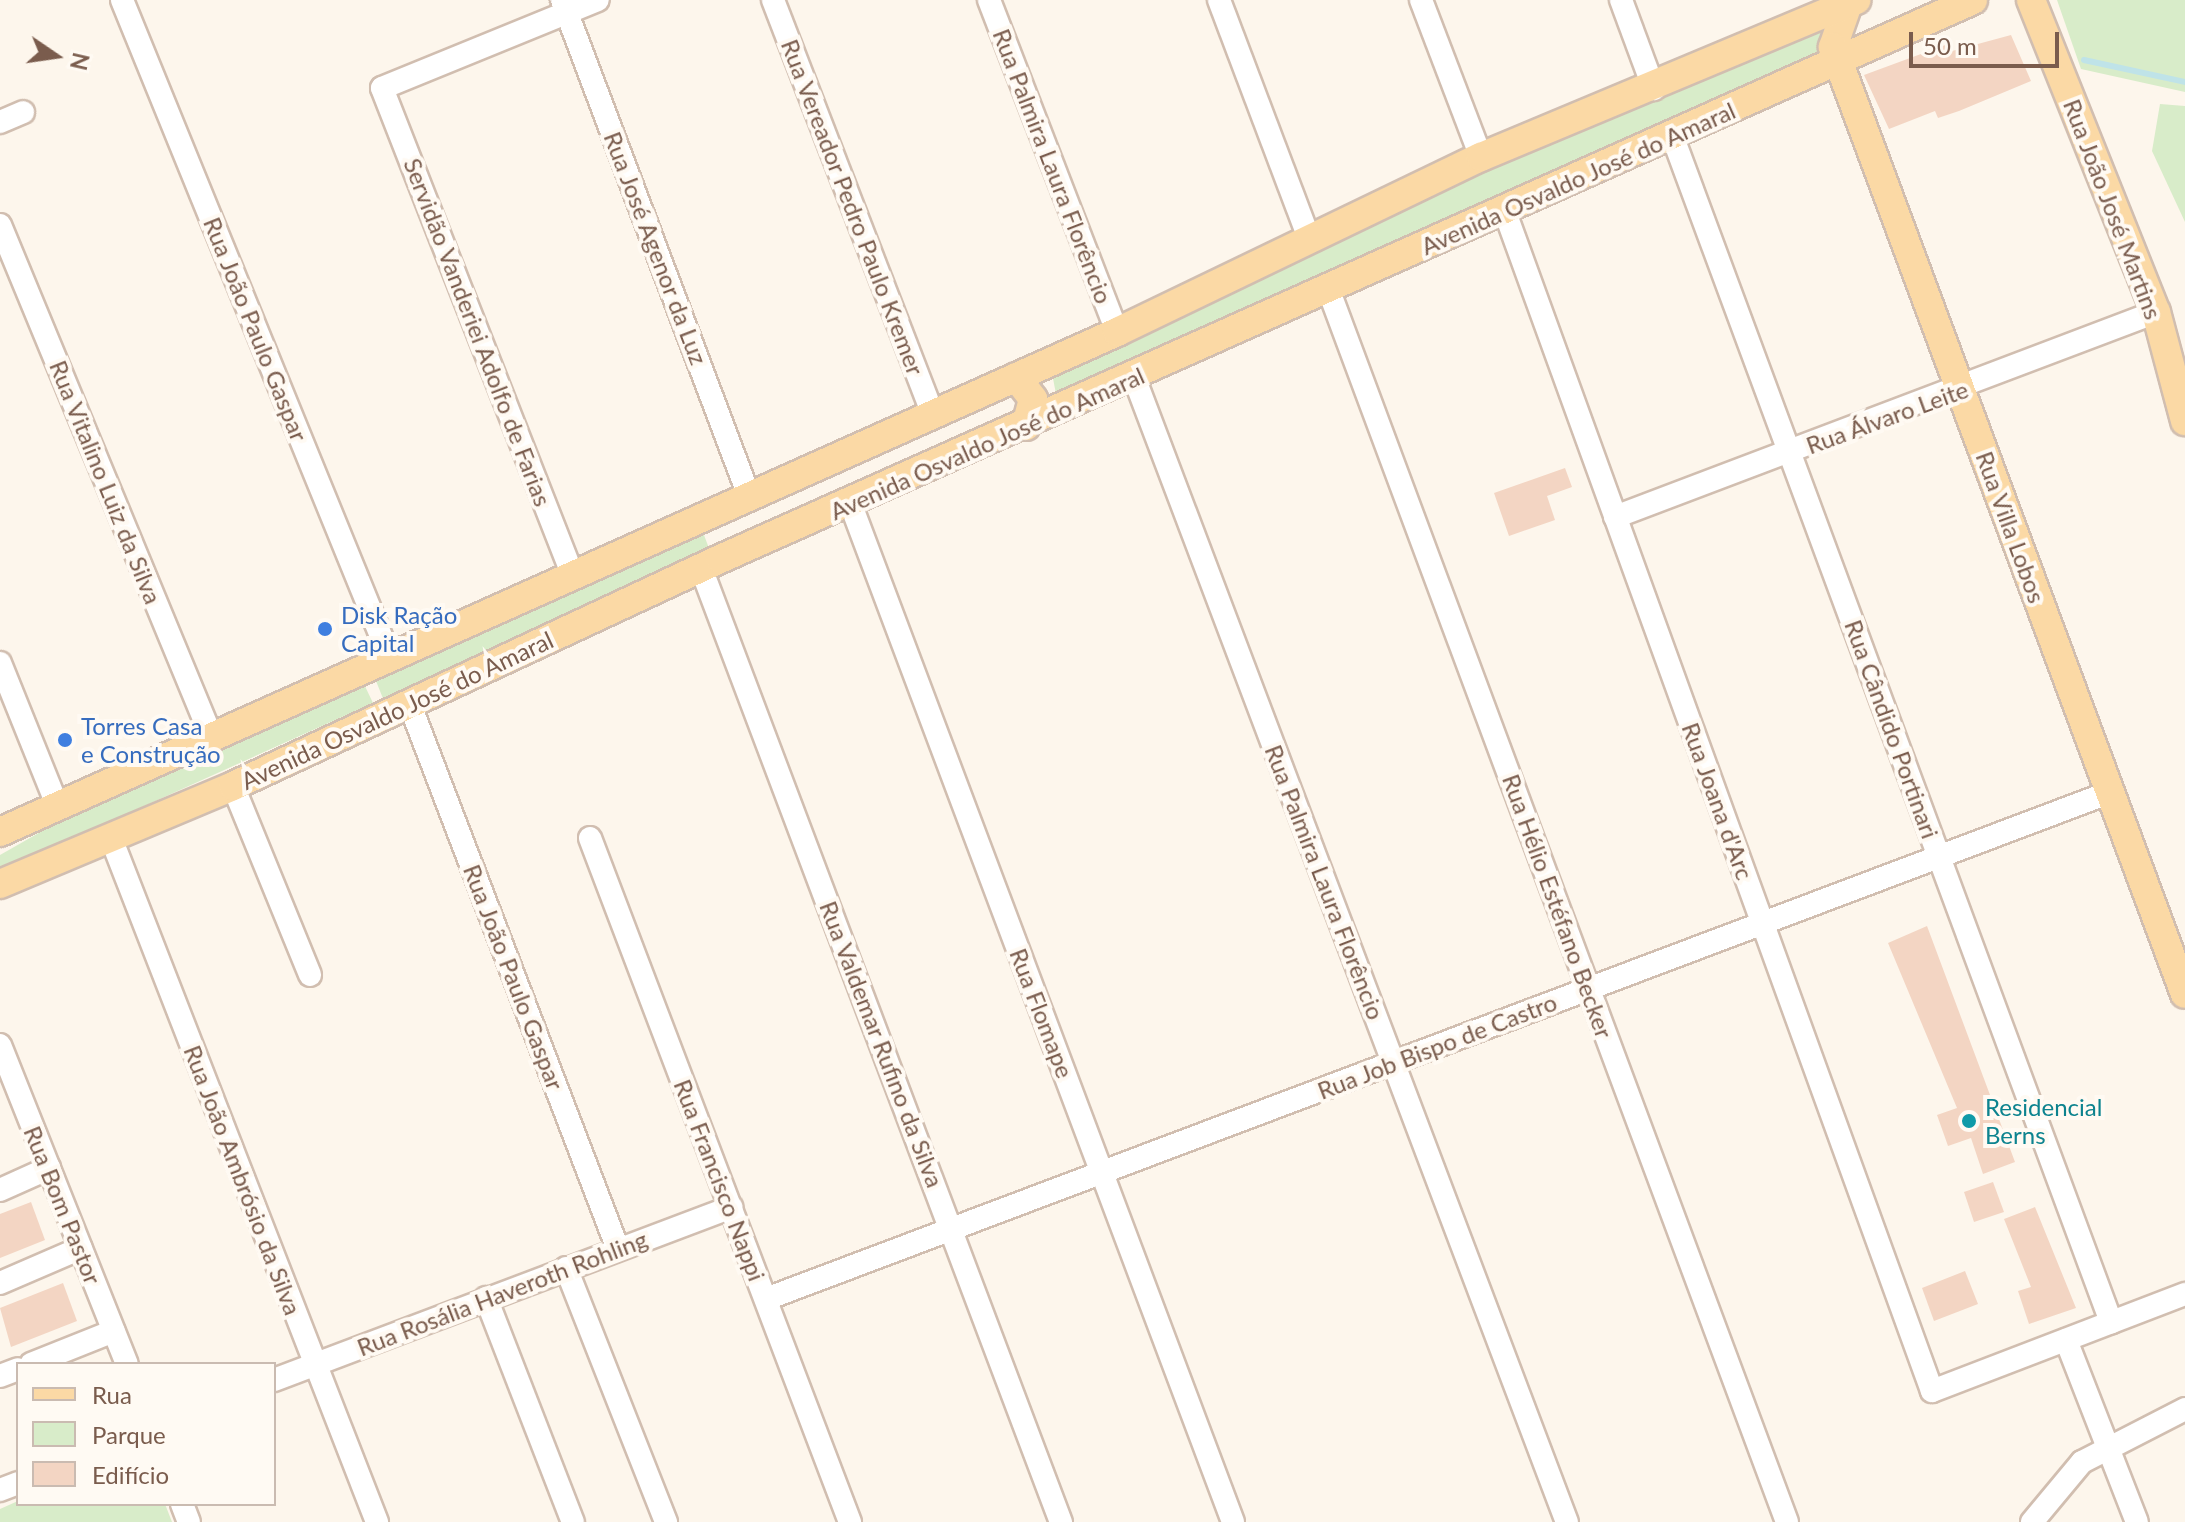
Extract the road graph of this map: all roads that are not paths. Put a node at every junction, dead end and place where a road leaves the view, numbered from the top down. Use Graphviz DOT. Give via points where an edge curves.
graph roads {
  1 [pos="122,0"];
  2 [pos="598,0"];
  3 [pos="773,0"];
  4 [pos="989,0"];
  5 [pos="1219,0"];
  6 [pos="1421,0"];
  7 [pos="1621,0"];
  8 [pos="1973,0"];
  9 [pos="2031,0"];
  10 [pos="1852,2"];
  11 [pos="565,6"];
  12 [pos="1818,8"];
  13 [pos="1837,59"];
  14 [pos="1654,89"];
  15 [pos="23,112"];
  16 [pos="0,122"];
  17 [pos="1672,135"];
  18 [pos="1481,157"];
  19 [pos="1505,212"];
  20 [pos="0,225"];
  21 [pos="1310,241"];
  22 [pos="1329,291"];
  23 [pos="2156,312"];
  24 [pos="1117,332"];
  25 [pos="1016,377"];
  26 [pos="1134,377"];
  27 [pos="1961,390"];
  28 [pos="933,414"];
  29 [pos="2185,421"];
  30 [pos="1026,426"];
  31 [pos="1790,453"];
  32 [pos="749,496"];
  33 [pos="851,505"];
  34 [pos="1615,517"];
  35 [pos="701,568"];
  36 [pos="573,576"];
  37 [pos="390,658"];
  38 [pos="0,663"];
  39 [pos="410,705"];
  40 [pos="212,738"];
  41 [pos="233,786"];
  42 [pos="2108,793"];
  43 [pos="58,807"];
  44 [pos="0,832"];
  45 [pos="111,838"];
  46 [pos="590,838"];
  47 [pos="0,842"];
  48 [pos="1939,857"];
  49 [pos="0,884"];
  50 [pos="1763,923"];
  51 [pos="310,975"];
  52 [pos="1588,989"];
  53 [pos="2185,994"];
  54 [pos="0,1045"];
  55 [pos="1393,1063"];
  56 [pos="8,1090"];
  57 [pos="49,1168"];
  58 [pos="1102,1172"];
  59 [pos="0,1190"];
  60 [pos="731,1207"];
  61 [pos="952,1229"];
  62 [pos="81,1248"];
  63 [pos="618,1249"];
  64 [pos="566,1268"];
  65 [pos="0,1283"];
  66 [pos="2185,1294"];
  67 [pos="486,1298"];
  68 [pos="766,1299"];
  69 [pos="2111,1322"];
  70 [pos="114,1331"];
  71 [pos="2066,1340"];
  72 [pos="36,1362"];
  73 [pos="126,1362"];
  74 [pos="314,1365"];
  75 [pos="276,1379"];
  76 [pos="2185,1409"];
  77 [pos="2106,1445"];
  78 [pos="377,1522"];
  79 [pos="573,1522"];
  80 [pos="666,1522"];
  81 [pos="850,1522"];
  82 [pos="1061,1522"];
  83 [pos="1233,1522"];
  84 [pos="1567,1522"];
  85 [pos="1787,1522"];
  86 [pos="2032,1522"];
  87 [pos="2137,1522"];
  1 -- 37 [label="street, Rua João Paulo Gaspar"];
  2 -- 11 [label="street"];
  3 -- 28 [label="street, Rua Vereador Pedro Paulo Kremer"];
  4 -- 24 [label="street, Rua Palmira Laura Florêncio"];
  5 -- 21 [label="street"];
  6 -- 18 [label="street"];
  7 -- 14 [label="street"];
  8 -- 13 [label="main road, Avenida Osvaldo José do Amaral"];
  9 -- 23 [label="main road, Rua João José Martins"];
  10 -- 12 [label="main road, Avenida Osvaldo José do Amaral"];
  10 -- 13 [label="main road" via="1833,47"];
  11 -- 32 [label="street, Rua José Agenor da Luz"];
  11 -- 36 [label="street, Servidão Vanderiei Adolfo de Farias" via="382,88"];
  12 -- 14 [label="main road, Avenida Osvaldo José do Amaral"];
  13 -- 17 [label="main road, Avenida Osvaldo José do Amaral"];
  13 -- 27 [label="main road, Rua Villa Lobos"];
  14 -- 18 [label="main road, Avenida Osvaldo José do Amaral"];
  15 -- 16 [label="street"];
  17 -- 19 [label="main road, Avenida Osvaldo José do Amaral"];
  17 -- 31 [label="street, Rua Cândido Portinari"];
  18 -- 21 [label="main road, Avenida Osvaldo José do Amaral"];
  19 -- 22 [label="main road, Avenida Osvaldo José do Amaral"];
  19 -- 34 [label="street, Rua Joana d'Arc"];
  20 -- 40 [label="street, Rua Vitalino Luiz da Silva"];
  21 -- 24 [label="main road, Avenida Osvaldo José do Amaral"];
  22 -- 26 [label="main road, Avenida Osvaldo José do Amaral"];
  22 -- 52 [label="street, Rua Hélio Estéfano Becker"];
  23 -- 27 [label="street, Rua Álvaro Leite"];
  23 -- 29 [label="main road, Rua João José Martins"];
  24 -- 25 [label="main road, Avenida Osvaldo José do Amaral"];
  25 -- 28 [label="main road, Avenida Osvaldo José do Amaral"];
  25 -- 30 [label="main road" via="1033,399"];
  26 -- 30 [label="main road, Avenida Osvaldo José do Amaral"];
  26 -- 55 [label="street, Rua Palmira Laura Florêncio"];
  27 -- 31 [label="street, Rua Álvaro Leite"];
  27 -- 42 [label="main road, Rua Villa Lobos"];
  28 -- 32 [label="main road, Avenida Osvaldo José do Amaral"];
  30 -- 33 [label="main road, Avenida Osvaldo José do Amaral"];
  31 -- 34 [label="street, Rua Álvaro Leite"];
  31 -- 48 [label="street, Rua Cândido Portinari"];
  32 -- 36 [label="main road, Avenida Osvaldo José do Amaral"];
  33 -- 35 [label="main road, Avenida Osvaldo José do Amaral"];
  33 -- 58 [label="street, Rua Flomape"];
  34 -- 50 [label="street, Rua Joana d'Arc"];
  35 -- 39 [label="main road, Avenida Osvaldo José do Amaral"];
  35 -- 61 [label="street, Rua Valdemar Rufino da Silva"];
  36 -- 37 [label="main road, Avenida Osvaldo José do Amaral"];
  37 -- 40 [label="main road, Avenida Osvaldo José do Amaral"];
  38 -- 43 [label="street"];
  39 -- 41 [label="main road, Avenida Osvaldo José do Amaral"];
  39 -- 63 [label="street, Rua João Paulo Gaspar"];
  40 -- 43 [label="main road, Avenida Osvaldo José do Amaral"];
  41 -- 45 [label="main road, Avenida Osvaldo José do Amaral"];
  41 -- 51 [label="street"];
  42 -- 48 [label="street, Rua Job Bispo de Castro"];
  42 -- 53 [label="main road, Rua Villa Lobos"];
  43 -- 44 [label="main road, Avenida Osvaldo José do Amaral"];
  43 -- 47 [label="main road"];
  45 -- 49 [label="main road, Avenida Osvaldo José do Amaral"];
  45 -- 74 [label="street, Rua João Ambrósio da Silva"];
  46 -- 60 [label="street, Rua Francisco Nappi"];
  48 -- 50 [label="street, Rua Job Bispo de Castro"];
  48 -- 69 [label="street, Rua Cândido Portinari"];
  50 -- 52 [label="street, Rua Job Bispo de Castro"];
  50 -- 71 [label="street, Rua Joana d'Arc" via="1932,1391"];
  52 -- 55 [label="street, Rua Job Bispo de Castro"];
  52 -- 85 [label="street, Rua Hélio Estéfano Becker"];
  54 -- 56 [label="street, Rua Bom Pastor"];
  55 -- 58 [label="street, Rua Job Bispo de Castro"];
  55 -- 84 [label="street, Rua Palmira Laura Florêncio"];
  56 -- 57 [label="street, Rua Bom Pastor"];
  57 -- 59 [label="street"];
  57 -- 62 [label="street, Rua Bom Pastor"];
  58 -- 61 [label="street, Rua Job Bispo de Castro"];
  58 -- 83 [label="street, Rua Flomape"];
  60 -- 63 [label="street, Rua Rosália Haveroth Rohling"];
  60 -- 68 [label="street, Rua Francisco Nappi"];
  61 -- 68 [label="street, Rua Job Bispo de Castro"];
  61 -- 82 [label="street, Rua Valdemar Rufino da Silva"];
  62 -- 65 [label="street"];
  62 -- 70 [label="street, Rua Bom Pastor"];
  63 -- 64 [label="street, Rua Rosália Haveroth Rohling"];
  64 -- 67 [label="street, Rua Rosália Haveroth Rohling"];
  64 -- 80 [label="street"];
  66 -- 69 [label="street"];
  67 -- 74 [label="street, Rua Rosália Haveroth Rohling"];
  67 -- 79 [label="street"];
  68 -- 81 [label="street, Rua Francisco Nappi"];
  69 -- 71 [label="street"];
  70 -- 72 [label="street"];
  70 -- 73 [label="street, Rua Bom Pastor"];
  71 -- 77 [label="street"];
  74 -- 75 [label="street, Rua Rosália Haveroth Rohling"];
  74 -- 78 [label="street, Rua João Ambrósio da Silva"];
  76 -- 77 [label="street"];
  77 -- 86 [label="street" via="2063,1480"];
  77 -- 87 [label="street"];
}
